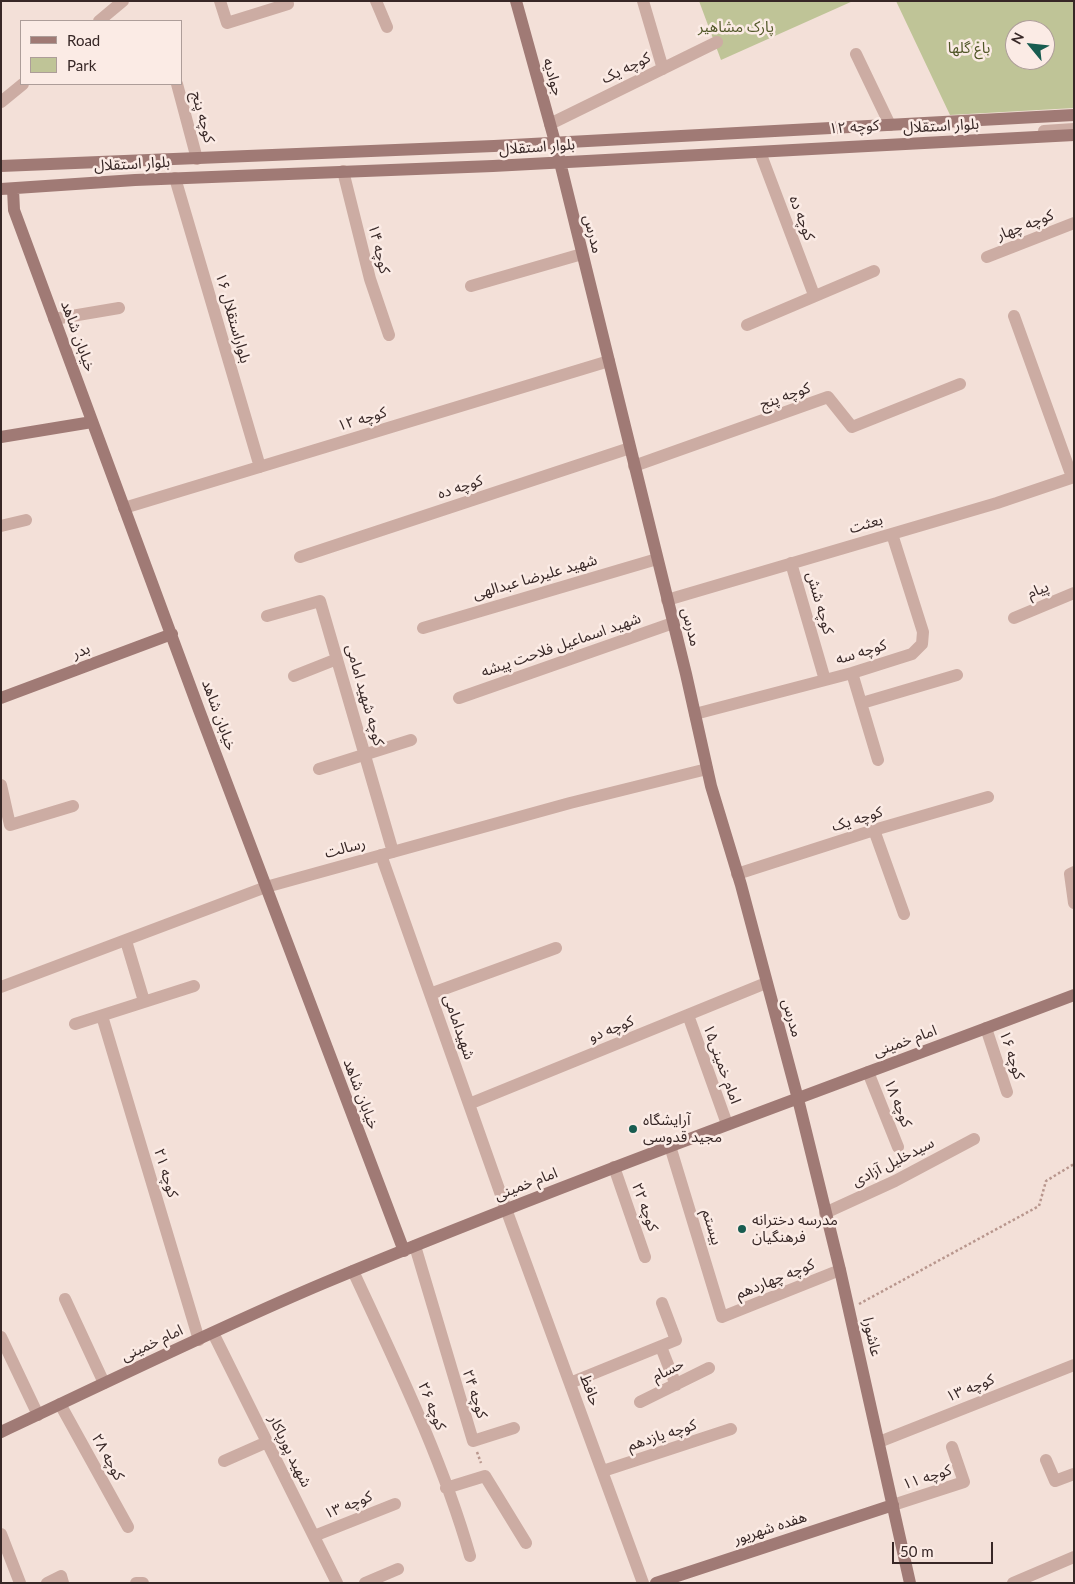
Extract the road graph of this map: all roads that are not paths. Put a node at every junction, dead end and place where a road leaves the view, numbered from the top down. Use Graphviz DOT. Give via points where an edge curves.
graph roads {
  1 [pos="123,1"];
  2 [pos="220,1"];
  3 [pos="376,1"];
  4 [pos="516,1"];
  5 [pos="643,1"];
  6 [pos="288,4"];
  7 [pos="100,20"];
  8 [pos="387,27"];
  9 [pos="717,42"];
  10 [pos="856,54"];
  11 [pos="663,69"];
  12 [pos="22,85"];
  13 [pos="177,85"];
  14 [pos="1,102"];
  15 [pos="1074,116"];
  16 [pos="550,124"];
  17 [pos="890,125"];
  18 [pos="1074,129"];
  19 [pos="1074,135"];
  20 [pos="555,142"];
  21 [pos="760,152"];
  22 [pos="697,154"];
  23 [pos="197,159"];
  24 [pos="558,162"];
  25 [pos="1,166"];
  26 [pos="343,171"];
  27 [pos="175,178"];
  28 [pos="7,189"];
  29 [pos="1074,223"];
  30 [pos="582,254"];
  31 [pos="987,257"];
  32 [pos="874,271"];
  33 [pos="471,286"];
  34 [pos="814,295"];
  35 [pos="119,308"];
  36 [pos="1014,316"];
  37 [pos="54,319"];
  38 [pos="747,325"];
  39 [pos="389,335"];
  40 [pos="609,361"];
  41 [pos="960,384"];
  42 [pos="92,422"];
  43 [pos="1,437"];
  44 [pos="630,448"];
  45 [pos="634,466"];
  46 [pos="260,467"];
  47 [pos="1073,477"];
  48 [pos="124,508"];
  49 [pos="26,520"];
  50 [pos="1,526"];
  51 [pos="892,534"];
  52 [pos="300,557"];
  53 [pos="657,559"];
  54 [pos="791,563"];
  55 [pos="1074,593"];
  56 [pos="667,600"];
  57 [pos="267,616"];
  58 [pos="1014,618"];
  59 [pos="673,623"];
  60 [pos="423,628"];
  61 [pos="172,634"];
  62 [pos="337,659"];
  63 [pos="852,673"];
  64 [pos="957,675"];
  65 [pos="294,676"];
  66 [pos="825,680"];
  67 [pos="1,698"];
  68 [pos="459,698"];
  69 [pos="862,703"];
  70 [pos="695,714"];
  71 [pos="411,740"];
  72 [pos="365,756"];
  73 [pos="878,760"];
  74 [pos="319,770"];
  75 [pos="707,770"];
  76 [pos="1,785"];
  77 [pos="988,797"];
  78 [pos="73,806"];
  79 [pos="874,830"];
  80 [pos="387,854"];
  81 [pos="1074,872"];
  82 [pos="737,874"];
  83 [pos="266,887"];
  84 [pos="1074,902"];
  85 [pos="904,914"];
  86 [pos="126,941"];
  87 [pos="556,948"];
  88 [pos="766,983"];
  89 [pos="194,986"];
  90 [pos="1,987"];
  91 [pos="430,994"];
  92 [pos="1074,995"];
  93 [pos="144,1001"];
  94 [pos="102,1016"];
  95 [pos="688,1016"];
  96 [pos="75,1024"];
  97 [pos="986,1028"];
  98 [pos="868,1072"];
  99 [pos="1008,1092"];
  100 [pos="798,1098"];
  101 [pos="469,1104"];
  102 [pos="727,1124"];
  103 [pos="974,1139"];
  104 [pos="670,1146"];
  105 [pos="898,1147"];
  106 [pos="614,1168"];
  107 [pos="506,1210"];
  108 [pos="825,1213"];
  109 [pos="409,1249"];
  110 [pos="646,1257"];
  111 [pos="840,1270"];
  112 [pos="353,1271"];
  113 [pos="65,1298"];
  114 [pos="662,1303"];
  115 [pos="722,1317"];
  116 [pos="213,1333"];
  117 [pos="1,1337"];
  118 [pos="199,1340"];
  119 [pos="661,1347"];
  120 [pos="1074,1365"];
  121 [pos="709,1368"];
  122 [pos="570,1383"];
  123 [pos="104,1384"];
  124 [pos="676,1385"];
  125 [pos="640,1402"];
  126 [pos="60,1404"];
  127 [pos="38,1414"];
  128 [pos="514,1428"];
  129 [pos="731,1429"];
  130 [pos="1,1432"];
  131 [pos="267,1442"];
  132 [pos="879,1442"];
  133 [pos="952,1447"];
  134 [pos="1046,1460"];
  135 [pos="224,1461"];
  136 [pos="603,1471"];
  137 [pos="1074,1474"];
  138 [pos="446,1488"];
  139 [pos="395,1504"];
  140 [pos="893,1505"];
  141 [pos="128,1527"];
  142 [pos="1,1534"];
  143 [pos="314,1536"];
  144 [pos="526,1543"];
  145 [pos="470,1556"];
  146 [pos="1074,1557"];
  147 [pos="398,1569"];
  148 [pos="20,1583"];
  149 [pos="47,1583"];
  150 [pos="63,1583"];
  151 [pos="136,1583"];
  152 [pos="143,1583"];
  153 [pos="337,1583"];
  154 [pos="365,1583"];
  155 [pos="643,1583"];
  156 [pos="656,1583"];
  157 [pos="910,1583"];
  158 [pos="1013,1583"];
  1 -- 7 [label="street"];
  2 -- 6 [label="street" via="227,23"];
  3 -- 8 [label="street"];
  4 -- 16 [label="main road, جوادیه"];
  5 -- 11 [label="street"];
  9 -- 11 [label="street, کوچه یک"];
  10 -- 17 [label="street"];
  11 -- 16 [label="street, کوچه یک"];
  12 -- 14 [label="street"];
  13 -- 23 [label="street, کوچه پنج"];
  15 -- 17 [label="main road, بلوار استقلال"];
  16 -- 20 [label="main road, جوادیه"];
  17 -- 20 [label="main road, بلوار استقلال"];
  18 -- 22 [label="street, کوچه ۱۲"];
  19 -- 21 [label="main road, بلوار استقلال"];
  20 -- 23 [label="main road, بلوار استقلال"];
  20 -- 24 [label="main road, جوادیه"];
  21 -- 22 [label="main road, بلوار استقلال"];
  21 -- 34 [label="street, کوچه ده"];
  22 -- 24 [label="main road, بلوار استقلال"];
  23 -- 25 [label="main road, بلوار استقلال"];
  24 -- 26 [label="main road, بلوار استقلال"];
  24 -- 30 [label="main road, مدرس"];
  26 -- 27 [label="main road, بلوار استقلال"];
  26 -- 39 [label="street, کوچه ۱۴" via="370,280"];
  27 -- 28 [label="main road, بلوار استقلال"];
  27 -- 46 [label="street, بلواراستقلال ۱۶"];
  28 -- 37 [label="main road, خیابان شاهد"];
  29 -- 31 [label="street, کوچه چهار"];
  30 -- 33 [label="street"];
  30 -- 40 [label="main road, مدرس"];
  32 -- 34 [label="street"];
  34 -- 38 [label="street"];
  35 -- 37 [label="street"];
  36 -- 47 [label="street"];
  37 -- 42 [label="main road, خیابان شاهد"];
  40 -- 44 [label="main road, مدرس"];
  40 -- 46 [label="street, کوچه ۱۲"];
  41 -- 45 [label="street, کوچه پنج" via="852,427 828,397"];
  42 -- 43 [label="main road"];
  42 -- 48 [label="main road, خیابان شاهد"];
  44 -- 45 [label="main road, مدرس"];
  44 -- 52 [label="street, کوچه ده"];
  45 -- 53 [label="main road, مدرس"];
  46 -- 48 [label="street, کوچه ۱۲"];
  47 -- 51 [label="street, بعثت"];
  48 -- 61 [label="main road, خیابان شاهد"];
  49 -- 50 [label="street"];
  51 -- 54 [label="street, بعثت"];
  51 -- 63 [label="street, کوچه سه" via="922,632 922,644 912,654"];
  53 -- 56 [label="main road, مدرس"];
  53 -- 60 [label="street, شهید علیرضا عبدالهی"];
  54 -- 56 [label="street, بعثت"];
  54 -- 66 [label="street, کوچه شش"];
  55 -- 58 [label="street, پیام"];
  56 -- 59 [label="main road, مدرس"];
  57 -- 62 [label="street, کوچه شهید امامی" via="320,600"];
  59 -- 68 [label="street, شهید اسماعیل فلاحت پیشه"];
  59 -- 70 [label="main road, مدرس"];
  61 -- 67 [label="main road, بدر"];
  61 -- 83 [label="main road, خیابان شاهد"];
  62 -- 65 [label="street"];
  62 -- 72 [label="street, کوچه شهید امامی"];
  63 -- 66 [label="street, کوچه سه"];
  63 -- 69 [label="street"];
  64 -- 69 [label="street"];
  66 -- 70 [label="street, کوچه سه"];
  69 -- 73 [label="street"];
  70 -- 75 [label="main road, مدرس"];
  71 -- 72 [label="street"];
  72 -- 74 [label="street"];
  72 -- 80 [label="street, کوچه شهید امامی"];
  75 -- 80 [label="street, رسالت" via="570,803"];
  75 -- 82 [label="main road, مدرس"];
  76 -- 78 [label="street" via="10,825"];
  77 -- 79 [label="street, کوچه یک"];
  79 -- 82 [label="street, کوچه یک"];
  79 -- 85 [label="street"];
  80 -- 83 [label="street, رسالت"];
  80 -- 91 [label="street, شهیدامامی"];
  81 -- 84 [label="street" via="1070,874"];
  82 -- 88 [label="main road, مدرس"];
  83 -- 86 [label="street, رسالت"];
  83 -- 109 [label="main road, خیابان شاهد"];
  86 -- 90 [label="street, رسالت"];
  86 -- 93 [label="street"];
  87 -- 91 [label="street"];
  88 -- 95 [label="street, کوچه دو"];
  88 -- 100 [label="main road, مدرس"];
  89 -- 93 [label="street"];
  91 -- 101 [label="street, شهیدامامی"];
  92 -- 97 [label="main road, امام خمینی"];
  93 -- 94 [label="street"];
  94 -- 96 [label="street"];
  94 -- 118 [label="street, کوچه ۲۱"];
  95 -- 101 [label="street, کوچه دو"];
  95 -- 102 [label="street, امام خمینی۱۵"];
  97 -- 98 [label="main road, امام خمینی"];
  97 -- 99 [label="street, کوچه ۱۶"];
  98 -- 100 [label="main road, امام خمینی"];
  98 -- 105 [label="street, کوچه ۱۸"];
  100 -- 102 [label="main road, امام خمینی"];
  100 -- 108 [label="main road, عاشورا"];
  101 -- 107 [label="street, شهیدامامی"];
  102 -- 104 [label="main road, امام خمینی"];
  103 -- 108 [label="street, سیدخلیل آزادی"];
  104 -- 106 [label="main road, امام خمینی"];
  104 -- 115 [label="street, بیستم"];
  106 -- 107 [label="main road, امام خمینی"];
  106 -- 110 [label="street, کوچه ۲۲"];
  107 -- 109 [label="main road, امام خمینی"];
  107 -- 122 [label="street, حافظ"];
  108 -- 111 [label="main road, عاشورا"];
  109 -- 112 [label="main road, امام خمینی"];
  109 -- 128 [label="street, کوچه ۲۴" via="473,1441"];
  111 -- 115 [label="street, کوچه چهاردهم"];
  111 -- 132 [label="main road, عاشورا"];
  112 -- 116 [label="main road, امام خمینی"];
  112 -- 138 [label="street, کوچه ۲۶" via="408,1390"];
  113 -- 123 [label="street"];
  114 -- 119 [label="street" via="676,1340"];
  116 -- 118 [label="main road, امام خمینی"];
  116 -- 131 [label="street, شهید پورپاکار"];
  117 -- 127 [label="street"];
  118 -- 123 [label="main road, امام خمینی"];
  119 -- 122 [label="street"];
  119 -- 124 [label="street"];
  120 -- 132 [label="street, کوچه ۱۳"];
  121 -- 124 [label="street, حسام"];
  122 -- 136 [label="street, حافظ"];
  123 -- 126 [label="main road, امام خمینی"];
  124 -- 125 [label="street, حسام"];
  126 -- 127 [label="main road, امام خمینی"];
  126 -- 141 [label="street, کوچه ۲۸"];
  127 -- 130 [label="main road, امام خمینی"];
  129 -- 136 [label="street, کوچه یازدهم"];
  131 -- 135 [label="street"];
  131 -- 143 [label="street, شهید پورپاکار"];
  132 -- 140 [label="main road, عاشورا"];
  133 -- 140 [label="street, کوچه ۱۱" via="964,1482"];
  134 -- 137 [label="street" via="1055,1481"];
  136 -- 155 [label="street, حافظ"];
  138 -- 144 [label="street" via="485,1476"];
  138 -- 145 [label="street, کوچه ۲۶"];
  139 -- 143 [label="street, کوچه ۱۳"];
  140 -- 156 [label="main road, هفده شهریور"];
  140 -- 157 [label="main road, عاشورا"];
  142 -- 148 [label="street"];
  143 -- 153 [label="street, شهید پورپاکار"];
  146 -- 158 [label="street"];
  147 -- 154 [label="street"];
  149 -- 150 [label="street" via="61,1576"];
  151 -- 152 [label="street"];
}
